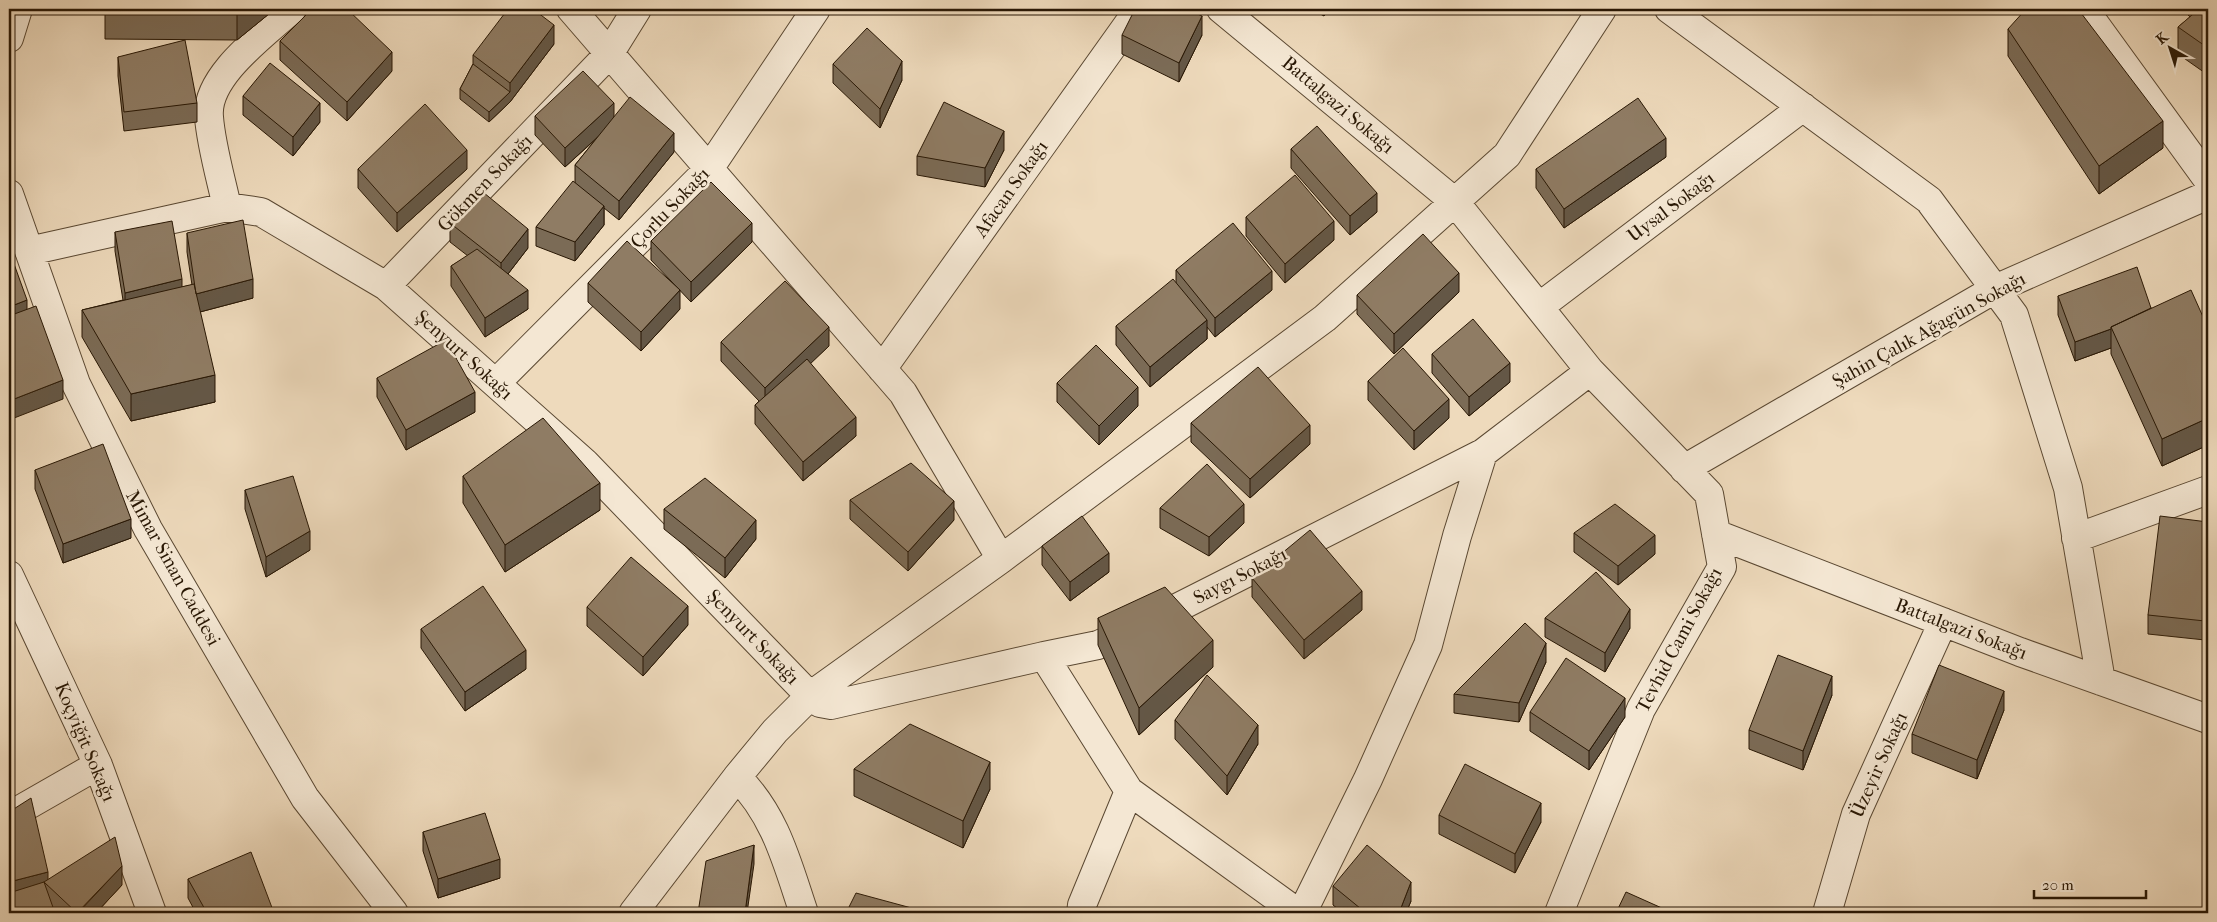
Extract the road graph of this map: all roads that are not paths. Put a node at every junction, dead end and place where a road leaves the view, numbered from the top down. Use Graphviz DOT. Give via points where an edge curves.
graph roads {
  1 [pos="18,9"];
  2 [pos="292,9"];
  3 [pos="571,9"];
  4 [pos="636,9"];
  5 [pos="816,9"];
  6 [pos="1139,9"];
  7 [pos="1221,9"];
  8 [pos="1602,9"];
  9 [pos="1669,9"];
  10 [pos="2084,9"];
  11 [pos="9,38"];
  12 [pos="609,54"];
  13 [pos="1803,107"];
  14 [pos="709,169"];
  15 [pos="2208,180"];
  16 [pos="9,194"];
  17 [pos="2208,195"];
  18 [pos="1455,202"];
  19 [pos="227,207"];
  20 [pos="29,251"];
  21 [pos="386,286"];
  22 [pos="1995,289"];
  23 [pos="1538,306"];
  24 [pos="882,369"];
  25 [pos="1590,372"];
  26 [pos="496,383"];
  27 [pos="1483,453"];
  28 [pos="1684,468"];
  29 [pos="2208,490"];
  30 [pos="1716,534"];
  31 [pos="2076,538"];
  32 [pos="1001,559"];
  33 [pos="9,575"];
  34 [pos="1943,622"];
  35 [pos="1044,656"];
  36 [pos="2101,681"];
  37 [pos="810,696"];
  38 [pos="2208,719"];
  39 [pos="98,765"];
  40 [pos="737,777"];
  41 [pos="1130,791"];
  42 [pos="9,816"];
  43 [pos="152,913"];
  44 [pos="394,913"];
  45 [pos="633,913"];
  46 [pos="804,913"];
  47 [pos="1081,913"];
  48 [pos="1298,913"];
  49 [pos="1302,913"];
  50 [pos="1560,913"];
  51 [pos="1827,913"];
  1 -- 11 [label="street"];
  2 -- 19 [label="street" via="223,73 212,93 208,116"];
  3 -- 12 [label="street"];
  4 -- 12 [label="street, Gökmen Sokağı"];
  5 -- 14 [label="street, Çorlu Sokağı"];
  6 -- 24 [label="street, Afacan Sokağı"];
  7 -- 18 [label="street, Battalgazi Sokağı"];
  8 -- 18 [label="street" via="1508,155"];
  9 -- 13 [label="street"];
  10 -- 15 [label="street"];
  12 -- 14 [label="street"];
  12 -- 21 [label="street, Gökmen Sokağı"];
  13 -- 22 [label="street" via="1929,200"];
  13 -- 23 [label="street, Uysal Sokağı"];
  14 -- 24 [label="street"];
  14 -- 26 [label="street, Çorlu Sokağı"];
  16 -- 20 [label="street, Mimar Sinan Caddesi"];
  17 -- 22 [label="street, Şahin Çalık Ağagün Sokağı"];
  18 -- 23 [label="street, Battalgazi Sokağı"];
  18 -- 32 [label="street" via="1325,318"];
  19 -- 20 [label="street, Şenyurt Sokağı"];
  19 -- 21 [label="street, Şenyurt Sokağı" via="261,212"];
  20 -- 44 [label="street, Mimar Sinan Caddesi" via="76,384 148,529 305,798"];
  21 -- 26 [label="street, Şenyurt Sokağı"];
  22 -- 28 [label="street, Şahin Çalık Ağagün Sokağı"];
  22 -- 31 [label="street" via="2014,315 2068,488"];
  23 -- 25 [label="street, Tevhid Cami Sokağı"];
  24 -- 32 [label="street" via="903,393"];
  25 -- 27 [label="street, Saygı Sokağı"];
  25 -- 28 [label="street, Tevhid Cami Sokağı"];
  26 -- 37 [label="street, Şenyurt Sokağı" via="585,463"];
  27 -- 35 [label="street, Saygı Sokağı" via="1165,614 1098,644"];
  27 -- 49 [label="street" via="1428,645 1368,779"];
  28 -- 30 [label="street, Tevhid Cami Sokağı" via="1710,494"];
  29 -- 31 [label="street"];
  30 -- 34 [label="street, Battalgazi Sokağı"];
  30 -- 50 [label="street, Tevhid Cami Sokağı" via="1722,568 1641,709"];
  31 -- 36 [label="street"];
  32 -- 37 [label="street"];
  33 -- 39 [label="street, Koçyiğit Sokağı"];
  34 -- 36 [label="street, Battalgazi Sokağı"];
  34 -- 51 [label="street, Üzeyir Sokağı" via="1856,814"];
  35 -- 37 [label="street, Saygı Sokağı" via="832,705 820,703"];
  35 -- 41 [label="street"];
  36 -- 38 [label="street, Battalgazi Sokağı"];
  37 -- 40 [label="street" via="775,731"];
  39 -- 42 [label="street"];
  39 -- 43 [label="street, Koçyiğit Sokağı"];
  40 -- 45 [label="street"];
  40 -- 46 [label="street" via="766,812 782,846"];
  41 -- 47 [label="street"];
  41 -- 48 [label="street"];
}
